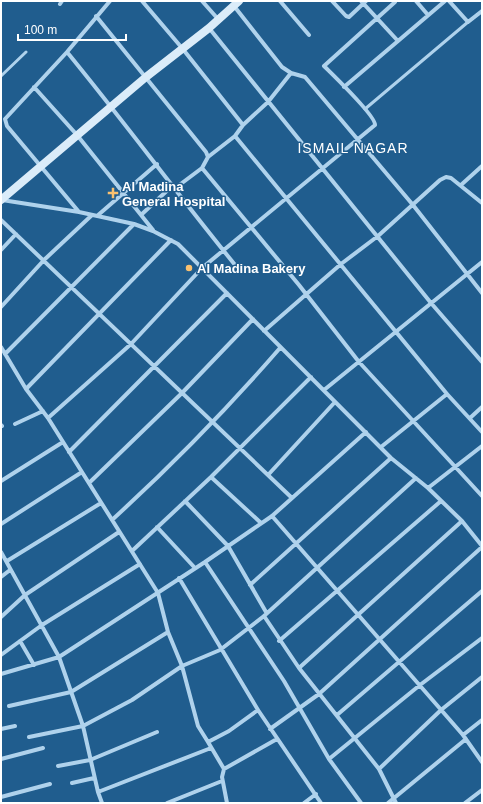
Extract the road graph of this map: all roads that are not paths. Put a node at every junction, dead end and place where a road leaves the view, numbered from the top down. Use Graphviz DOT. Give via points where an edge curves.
graph roads {
  1 [pos="110,1"];
  2 [pos="142,1"];
  3 [pos="202,1"];
  4 [pos="280,1"];
  5 [pos="332,1"];
  6 [pos="416,1"];
  7 [pos="445,1"];
  8 [pos="449,1"];
  9 [pos="363,2"];
  10 [pos="395,2"];
  11 [pos="237,4"];
  12 [pos="481,13"];
  13 [pos="428,15"];
  14 [pos="96,16"];
  15 [pos="376,18"];
  16 [pos="218,19"];
  17 [pos="468,22"];
  18 [pos="209,28"];
  19 [pos="309,35"];
  20 [pos="398,40"];
  21 [pos="182,48"];
  22 [pos="26,52"];
  23 [pos="67,52"];
  24 [pos="1,70"];
  25 [pos="291,72"];
  26 [pos="2,75"];
  27 [pos="146,77"];
  28 [pos="34,87"];
  29 [pos="344,87"];
  30 [pos="268,102"];
  31 [pos="111,106"];
  32 [pos="365,109"];
  33 [pos="243,125"];
  34 [pos="77,135"];
  35 [pos="235,136"];
  36 [pos="358,139"];
  37 [pos="208,157"];
  38 [pos="156,164"];
  39 [pos="41,166"];
  40 [pos="482,166"];
  41 [pos="202,168"];
  42 [pos="323,168"];
  43 [pos="461,184"];
  44 [pos="173,188"];
  45 [pos="123,193"];
  46 [pos="287,197"];
  47 [pos="1,200"];
  48 [pos="482,203"];
  49 [pos="413,205"];
  50 [pos="80,212"];
  51 [pos="92,215"];
  52 [pos="141,215"];
  53 [pos="97,216"];
  54 [pos="1,220"];
  55 [pos="134,224"];
  56 [pos="251,226"];
  57 [pos="153,231"];
  58 [pos="16,234"];
  59 [pos="378,236"];
  60 [pos="171,240"];
  61 [pos="1,250"];
  62 [pos="223,250"];
  63 [pos="44,260"];
  64 [pos="482,262"];
  65 [pos="341,264"];
  66 [pos="202,268"];
  67 [pos="240,271"];
  68 [pos="467,274"];
  69 [pos="73,288"];
  70 [pos="227,293"];
  71 [pos="482,293"];
  72 [pos="306,294"];
  73 [pos="431,303"];
  74 [pos="1,307"];
  75 [pos="100,314"];
  76 [pos="253,319"];
  77 [pos="264,331"];
  78 [pos="397,331"];
  79 [pos="131,344"];
  80 [pos="1,347"];
  81 [pos="280,348"];
  82 [pos="5,354"];
  83 [pos="359,362"];
  84 [pos="482,362"];
  85 [pos="155,367"];
  86 [pos="311,377"];
  87 [pos="26,388"];
  88 [pos="324,390"];
  89 [pos="182,393"];
  90 [pos="447,394"];
  91 [pos="336,402"];
  92 [pos="482,407"];
  93 [pos="43,411"];
  94 [pos="48,418"];
  95 [pos="470,418"];
  96 [pos="412,421"];
  97 [pos="212,422"];
  98 [pos="16,424"];
  99 [pos="366,432"];
  100 [pos="482,432"];
  101 [pos="63,442"];
  102 [pos="482,446"];
  103 [pos="381,447"];
  104 [pos="240,448"];
  105 [pos="69,452"];
  106 [pos="391,458"];
  107 [pos="454,467"];
  108 [pos="82,472"];
  109 [pos="268,475"];
  110 [pos="211,477"];
  111 [pos="416,478"];
  112 [pos="1,480"];
  113 [pos="89,483"];
  114 [pos="428,488"];
  115 [pos="482,496"];
  116 [pos="292,498"];
  117 [pos="185,501"];
  118 [pos="441,501"];
  119 [pos="101,503"];
  120 [pos="272,516"];
  121 [pos="112,520"];
  122 [pos="462,521"];
  123 [pos="261,523"];
  124 [pos="1,524"];
  125 [pos="157,527"];
  126 [pos="119,532"];
  127 [pos="296,544"];
  128 [pos="228,546"];
  129 [pos="482,546"];
  130 [pos="132,551"];
  131 [pos="1,552"];
  132 [pos="7,561"];
  133 [pos="206,562"];
  134 [pos="140,564"];
  135 [pos="316,567"];
  136 [pos="195,568"];
  137 [pos="10,570"];
  138 [pos="1,577"];
  139 [pos="179,578"];
  140 [pos="250,585"];
  141 [pos="482,590"];
  142 [pos="337,591"];
  143 [pos="158,593"];
  144 [pos="25,595"];
  145 [pos="265,614"];
  146 [pos="358,615"];
  147 [pos="1,617"];
  148 [pos="42,625"];
  149 [pos="249,628"];
  150 [pos="168,632"];
  151 [pos="379,638"];
  152 [pos="482,638"];
  153 [pos="20,641"];
  154 [pos="280,641"];
  155 [pos="220,650"];
  156 [pos="1,655"];
  157 [pos="59,657"];
  158 [pos="399,662"];
  159 [pos="34,664"];
  160 [pos="182,666"];
  161 [pos="299,668"];
  162 [pos="1,674"];
  163 [pos="482,677"];
  164 [pos="420,685"];
  165 [pos="71,692"];
  166 [pos="319,694"];
  167 [pos="8,706"];
  168 [pos="300,709"];
  169 [pos="258,710"];
  170 [pos="441,710"];
  171 [pos="337,715"];
  172 [pos="482,720"];
  173 [pos="15,726"];
  174 [pos="83,726"];
  175 [pos="1,729"];
  176 [pos="270,729"];
  177 [pos="157,732"];
  178 [pos="29,737"];
  179 [pos="465,737"];
  180 [pos="355,738"];
  181 [pos="277,739"];
  182 [pos="208,742"];
  183 [pos="43,748"];
  184 [pos="211,748"];
  185 [pos="1,759"];
  186 [pos="329,759"];
  187 [pos="90,760"];
  188 [pos="482,762"];
  189 [pos="58,766"];
  190 [pos="224,769"];
  191 [pos="379,769"];
  192 [pos="94,778"];
  193 [pos="222,781"];
  194 [pos="72,783"];
  195 [pos="50,784"];
  196 [pos="482,790"];
  197 [pos="98,792"];
  198 [pos="316,794"];
  199 [pos="1,797"];
  200 [pos="395,801"];
  201 [pos="102,803"];
  202 [pos="167,803"];
  203 [pos="227,803"];
  204 [pos="304,803"];
  205 [pos="321,803"];
  206 [pos="361,803"];
  207 [pos="388,803"];
  208 [pos="465,803"];
  1 -- 14 [label="street"];
  2 -- 21 [label="street"];
  3 -- 16 [label="street"];
  4 -- 19 [label="street"];
  5 -- 9 [label="street" via="346,16 352,14"];
  6 -- 13 [label="street"];
  7 -- 13 [label="street"];
  8 -- 17 [label="street"];
  9 -- 15 [label="street"];
  10 -- 15 [label="street"];
  11 -- 16 [label="street"];
  11 -- 25 [label="street" via="282,67"];
  12 -- 17 [label="street"];
  13 -- 20 [label="street"];
  14 -- 23 [label="street"];
  14 -- 27 [label="street"];
  15 -- 20 [label="street"];
  15 -- 29 [label="street" via="324,66"];
  16 -- 18 [label="street"];
  17 -- 32 [label="lane"];
  18 -- 21 [label="street"];
  18 -- 30 [label="street"];
  20 -- 29 [label="street"];
  21 -- 27 [label="street"];
  21 -- 33 [label="street"];
  22 -- 26 [label="lane"];
  23 -- 28 [label="street"];
  23 -- 31 [label="street"];
  24 -- 26 [label="lane"];
  25 -- 30 [label="street"];
  25 -- 36 [label="street" via="305,77"];
  27 -- 31 [label="street"];
  27 -- 37 [label="street"];
  28 -- 34 [label="street"];
  28 -- 39 [label="street" via="5,122"];
  29 -- 32 [label="street"];
  30 -- 33 [label="street"];
  30 -- 42 [label="street"];
  31 -- 34 [label="street"];
  31 -- 38 [label="street"];
  32 -- 36 [label="street" via="376,123"];
  33 -- 35 [label="street"];
  34 -- 39 [label="street"];
  34 -- 45 [label="street"];
  35 -- 37 [label="street"];
  35 -- 46 [label="street"];
  36 -- 42 [label="street"];
  36 -- 49 [label="street"];
  37 -- 41 [label="street"];
  38 -- 44 [label="street"];
  38 -- 45 [label="street"];
  39 -- 47 [label="street"];
  39 -- 50 [label="street"];
  40 -- 43 [label="street"];
  41 -- 44 [label="street"];
  41 -- 56 [label="street"];
  42 -- 46 [label="street"];
  42 -- 59 [label="street"];
  43 -- 48 [label="street"];
  43 -- 49 [label="street" via="446,177"];
  44 -- 52 [label="street"];
  44 -- 62 [label="street"];
  45 -- 52 [label="street"];
  45 -- 53 [label="street"];
  46 -- 56 [label="street"];
  46 -- 65 [label="street"];
  47 -- 50 [label="street"];
  49 -- 59 [label="street"];
  49 -- 68 [label="street"];
  50 -- 51 [label="street"];
  51 -- 53 [label="street"];
  51 -- 63 [label="street"];
  52 -- 57 [label="street"];
  53 -- 55 [label="street"];
  54 -- 58 [label="street"];
  55 -- 57 [label="street"];
  55 -- 69 [label="street"];
  56 -- 62 [label="street"];
  56 -- 72 [label="street"];
  57 -- 60 [label="street"];
  58 -- 61 [label="street"];
  58 -- 63 [label="street"];
  59 -- 65 [label="street"];
  59 -- 73 [label="street"];
  60 -- 66 [label="street"];
  60 -- 75 [label="street"];
  62 -- 66 [label="street"];
  62 -- 67 [label="street"];
  63 -- 69 [label="street"];
  63 -- 74 [label="street"];
  64 -- 68 [label="street"];
  65 -- 72 [label="street"];
  65 -- 78 [label="street"];
  66 -- 70 [label="street"];
  66 -- 79 [label="street"];
  68 -- 71 [label="street"];
  68 -- 73 [label="street"];
  69 -- 75 [label="street"];
  69 -- 82 [label="street"];
  70 -- 76 [label="street"];
  70 -- 85 [label="street"];
  72 -- 77 [label="street"];
  72 -- 83 [label="street"];
  73 -- 78 [label="street"];
  73 -- 84 [label="street"];
  75 -- 79 [label="street"];
  75 -- 87 [label="street"];
  76 -- 77 [label="street"];
  76 -- 89 [label="street"];
  77 -- 81 [label="street"];
  78 -- 83 [label="street"];
  78 -- 90 [label="street"];
  79 -- 85 [label="street"];
  79 -- 94 [label="street"];
  80 -- 82 [label="street"];
  81 -- 86 [label="street"];
  81 -- 97 [label="street"];
  82 -- 87 [label="street"];
  83 -- 88 [label="street"];
  83 -- 96 [label="street"];
  85 -- 89 [label="street"];
  85 -- 105 [label="street"];
  86 -- 88 [label="street"];
  86 -- 104 [label="street"];
  87 -- 93 [label="street"];
  88 -- 91 [label="street"];
  89 -- 97 [label="street"];
  89 -- 113 [label="street"];
  90 -- 95 [label="street"];
  90 -- 96 [label="street"];
  91 -- 99 [label="street"];
  91 -- 109 [label="street"];
  92 -- 95 [label="street"];
  93 -- 94 [label="street"];
  93 -- 98 [label="street"];
  94 -- 101 [label="street"];
  95 -- 100 [label="street"];
  96 -- 103 [label="street"];
  96 -- 107 [label="street"];
  97 -- 104 [label="street"];
  97 -- 121 [label="street" via="162,474"];
  99 -- 103 [label="street"];
  99 -- 116 [label="street"];
  101 -- 105 [label="street"];
  101 -- 112 [label="street"];
  102 -- 107 [label="street"];
  103 -- 106 [label="street"];
  104 -- 109 [label="street"];
  104 -- 110 [label="street"];
  105 -- 108 [label="street"];
  106 -- 111 [label="street"];
  106 -- 127 [label="street"];
  107 -- 114 [label="street"];
  107 -- 115 [label="street"];
  108 -- 113 [label="street"];
  108 -- 124 [label="street"];
  109 -- 116 [label="street"];
  110 -- 117 [label="street"];
  110 -- 123 [label="street"];
  111 -- 114 [label="street"];
  111 -- 135 [label="street"];
  113 -- 119 [label="street"];
  114 -- 118 [label="street"];
  116 -- 120 [label="street"];
  117 -- 125 [label="street"];
  117 -- 128 [label="street"];
  118 -- 122 [label="street"];
  118 -- 142 [label="street"];
  119 -- 121 [label="street"];
  119 -- 132 [label="street"];
  120 -- 123 [label="street"];
  120 -- 127 [label="street"];
  121 -- 126 [label="street"];
  122 -- 129 [label="street"];
  122 -- 146 [label="street"];
  123 -- 128 [label="street"];
  125 -- 130 [label="street"];
  125 -- 136 [label="street"];
  126 -- 130 [label="street"];
  126 -- 144 [label="street"];
  127 -- 135 [label="street"];
  127 -- 140 [label="street"];
  128 -- 133 [label="street"];
  128 -- 140 [label="street"];
  129 -- 151 [label="street"];
  130 -- 134 [label="street"];
  131 -- 132 [label="street"];
  132 -- 137 [label="street"];
  133 -- 136 [label="street"];
  133 -- 149 [label="street"];
  134 -- 143 [label="street"];
  134 -- 148 [label="street"];
  135 -- 142 [label="street"];
  135 -- 145 [label="street"];
  136 -- 139 [label="street"];
  137 -- 138 [label="street"];
  137 -- 144 [label="street"];
  139 -- 143 [label="street"];
  139 -- 155 [label="street"];
  140 -- 145 [label="street"];
  141 -- 158 [label="street"];
  142 -- 146 [label="street"];
  142 -- 154 [label="street"];
  143 -- 150 [label="street"];
  143 -- 157 [label="street"];
  144 -- 147 [label="street"];
  144 -- 148 [label="street"];
  145 -- 149 [label="street"];
  145 -- 154 [label="street"];
  146 -- 151 [label="street"];
  146 -- 161 [label="street"];
  148 -- 153 [label="street"];
  148 -- 157 [label="street"];
  149 -- 155 [label="street"];
  149 -- 168 [label="street"];
  150 -- 160 [label="street"];
  150 -- 165 [label="street"];
  151 -- 158 [label="street"];
  151 -- 166 [label="street"];
  152 -- 164 [label="street"];
  153 -- 156 [label="street"];
  153 -- 159 [label="street"];
  154 -- 161 [label="street"];
  155 -- 160 [label="street"];
  155 -- 169 [label="street"];
  157 -- 159 [label="street"];
  157 -- 165 [label="street"];
  158 -- 164 [label="street"];
  158 -- 171 [label="street"];
  159 -- 162 [label="street"];
  160 -- 174 [label="street" via="132,700"];
  160 -- 182 [label="street" via="198,726"];
  161 -- 166 [label="street"];
  163 -- 170 [label="street"];
  164 -- 170 [label="street"];
  164 -- 180 [label="street"];
  165 -- 167 [label="street"];
  165 -- 174 [label="street"];
  166 -- 168 [label="street"];
  166 -- 171 [label="street"];
  168 -- 176 [label="street"];
  168 -- 186 [label="street"];
  169 -- 176 [label="street"];
  169 -- 182 [label="street" via="229,731"];
  170 -- 179 [label="street"];
  170 -- 191 [label="street"];
  171 -- 180 [label="street"];
  172 -- 179 [label="street"];
  173 -- 175 [label="street"];
  174 -- 178 [label="street"];
  174 -- 187 [label="street"];
  176 -- 181 [label="street"];
  177 -- 187 [label="street"];
  179 -- 188 [label="street"];
  179 -- 200 [label="street"];
  180 -- 186 [label="street"];
  180 -- 191 [label="street"];
  181 -- 190 [label="street"];
  181 -- 198 [label="street"];
  182 -- 184 [label="street"];
  183 -- 185 [label="street"];
  184 -- 190 [label="street"];
  184 -- 197 [label="street"];
  186 -- 206 [label="street"];
  187 -- 189 [label="street"];
  187 -- 192 [label="street"];
  190 -- 193 [label="street"];
  191 -- 200 [label="street"];
  192 -- 194 [label="street"];
  192 -- 197 [label="street"];
  193 -- 202 [label="street"];
  193 -- 203 [label="street"];
  195 -- 199 [label="street"];
  196 -- 208 [label="street"];
  197 -- 201 [label="street"];
  198 -- 204 [label="street"];
  198 -- 205 [label="street"];
  200 -- 207 [label="street"];
}
